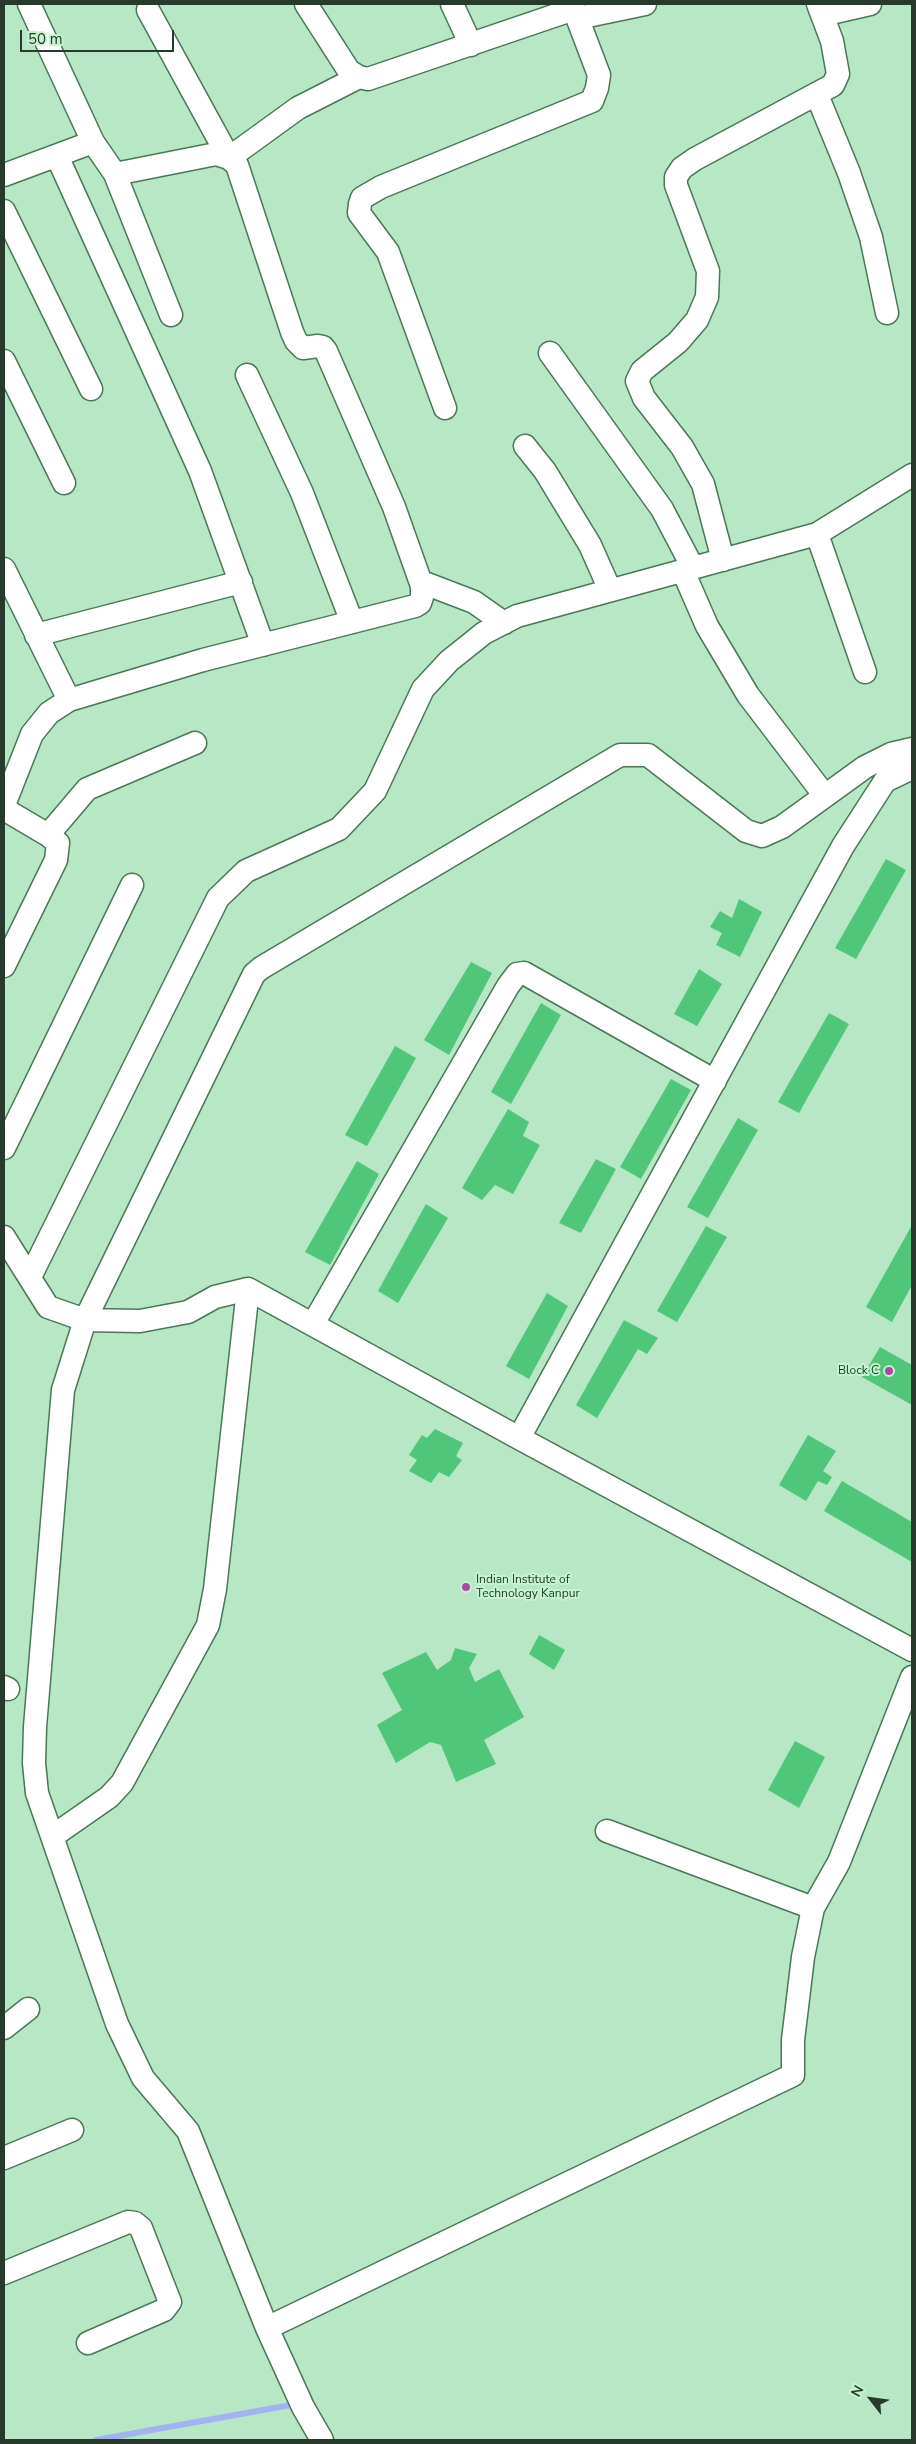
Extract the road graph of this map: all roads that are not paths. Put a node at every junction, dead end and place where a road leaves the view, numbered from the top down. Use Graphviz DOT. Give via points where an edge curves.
graph roads {
  1 [pos="29,4"];
  2 [pos="306,4"];
  3 [pos="452,4"];
  4 [pos="645,4"];
  5 [pos="870,4"];
  6 [pos="820,9"];
  7 [pos="148,10"];
  8 [pos="575,10"];
  9 [pos="471,45"];
  10 [pos="359,77"];
  11 [pos="817,95"];
  12 [pos="93,142"];
  13 [pos="57,156"];
  14 [pos="229,158"];
  15 [pos="115,174"];
  16 [pos="4,176"];
  17 [pos="4,211"];
  18 [pos="887,313"];
  19 [pos="171,315"];
  20 [pos="550,353"];
  21 [pos="4,360"];
  22 [pos="246,374"];
  23 [pos="91,389"];
  24 [pos="445,408"];
  25 [pos="525,446"];
  26 [pos="912,476"];
  27 [pos="64,483"];
  28 [pos="817,534"];
  29 [pos="723,560"];
  30 [pos="4,569"];
  31 [pos="688,569"];
  32 [pos="241,582"];
  33 [pos="422,586"];
  34 [pos="610,590"];
  35 [pos="352,622"];
  36 [pos="504,623"];
  37 [pos="36,634"];
  38 [pos="263,644"];
  39 [pos="865,672"];
  40 [pos="69,700"];
  41 [pos="195,743"];
  42 [pos="912,749"];
  43 [pos="912,768"];
  44 [pos="824,796"];
  45 [pos="4,805"];
  46 [pos="4,809"];
  47 [pos="48,834"];
  48 [pos="132,885"];
  49 [pos="4,966"];
  50 [pos="715,1081"];
  51 [pos="4,1148"];
  52 [pos="4,1237"];
  53 [pos="30,1278"];
  54 [pos="248,1289"];
  55 [pos="85,1320"];
  56 [pos="313,1324"];
  57 [pos="520,1438"];
  58 [pos="912,1650"];
  59 [pos="912,1677"];
  60 [pos="607,1831"];
  61 [pos="53,1836"];
  62 [pos="813,1908"];
  63 [pos="28,2009"];
  64 [pos="4,2028"];
  65 [pos="72,2130"];
  66 [pos="4,2158"];
  67 [pos="4,2274"];
  68 [pos="267,2328"];
  69 [pos="88,2343"];
  70 [pos="312,2423"];
  1 -- 12 [label="street"];
  2 -- 10 [label="street" via="349,71"];
  3 -- 9 [label="street"];
  4 -- 8 [label="street"];
  5 -- 6 [label="street"];
  6 -- 11 [label="street" via="832,41 838,74 833,85"];
  7 -- 14 [label="street"];
  8 -- 9 [label="street"];
  8 -- 24 [label="street" via="599,75 592,101 382,186 362,198 360,204 359,213 388,252"];
  9 -- 10 [label="street" via="368,79"];
  10 -- 14 [label="street" via="298,108"];
  11 -- 18 [label="street" via="871,237"];
  11 -- 29 [label="street" via="695,159 676,177 676,185 708,271 707,297 697,320 678,342 642,372 637,384 682,447 703,484"];
  12 -- 13 [label="street"];
  12 -- 15 [label="street"];
  13 -- 16 [label="street"];
  13 -- 32 [label="street" via="200,471"];
  14 -- 15 [label="street" via="216,154"];
  14 -- 33 [label="street" via="237,165 296,341 303,348 318,346 326,351 394,508"];
  15 -- 19 [label="street"];
  17 -- 23 [label="street"];
  20 -- 31 [label="street" via="662,509"];
  21 -- 27 [label="street"];
  22 -- 35 [label="street" via="302,493"];
  25 -- 34 [label="street" via="545,471 590,545"];
  26 -- 28 [label="street"];
  28 -- 29 [label="street"];
  28 -- 39 [label="street"];
  29 -- 31 [label="street"];
  30 -- 37 [label="street"];
  31 -- 34 [label="street"];
  31 -- 44 [label="street" via="707,626 748,696"];
  32 -- 37 [label="street"];
  32 -- 38 [label="street"];
  33 -- 35 [label="street" via="420,603 415,606"];
  33 -- 36 [label="street" via="427,584 474,602"];
  34 -- 36 [label="street" via="517,616"];
  35 -- 38 [label="street"];
  36 -- 53 [label="street" via="484,633 449,660 423,688 376,791 339,829 246,871 218,898"];
  37 -- 40 [label="street"];
  38 -- 40 [label="street"];
  40 -- 45 [label="street" via="49,713 32,734"];
  41 -- 47 [label="street" via="87,789"];
  42 -- 44 [label="street" via="865,767"];
  43 -- 50 [label="street" via="885,780 843,846"];
  44 -- 55 [label="street" via="782,827 762,836 746,831 648,755 620,755 262,968 254,974"];
  46 -- 47 [label="street"];
  47 -- 49 [label="street" via="58,843 56,860"];
  48 -- 51 [label="street"];
  50 -- 56 [label="street" via="524,973 517,974"];
  50 -- 57 [label="street"];
  52 -- 53 [label="street"];
  53 -- 55 [label="street" via="48,1308"];
  54 -- 55 [label="street" via="215,1297 188,1312 140,1321"];
  54 -- 56 [label="street"];
  54 -- 61 [label="street" via="215,1589 208,1625 122,1783 109,1797"];
  55 -- 61 [label="street" via="63,1390 36,1727 34,1763 38,1793"];
  56 -- 57 [label="street"];
  57 -- 58 [label="street"];
  59 -- 62 [label="street" via="840,1862"];
  60 -- 62 [label="street"];
  61 -- 68 [label="street" via="116,2024 143,2078 188,2131"];
  62 -- 68 [label="street" via="803,1957 793,2040 793,2075"];
  63 -- 64 [label="street"];
  65 -- 66 [label="street"];
  67 -- 69 [label="street" via="128,2222 135,2223 141,2228 170,2302 164,2310"];
  68 -- 70 [label="street"];
}
